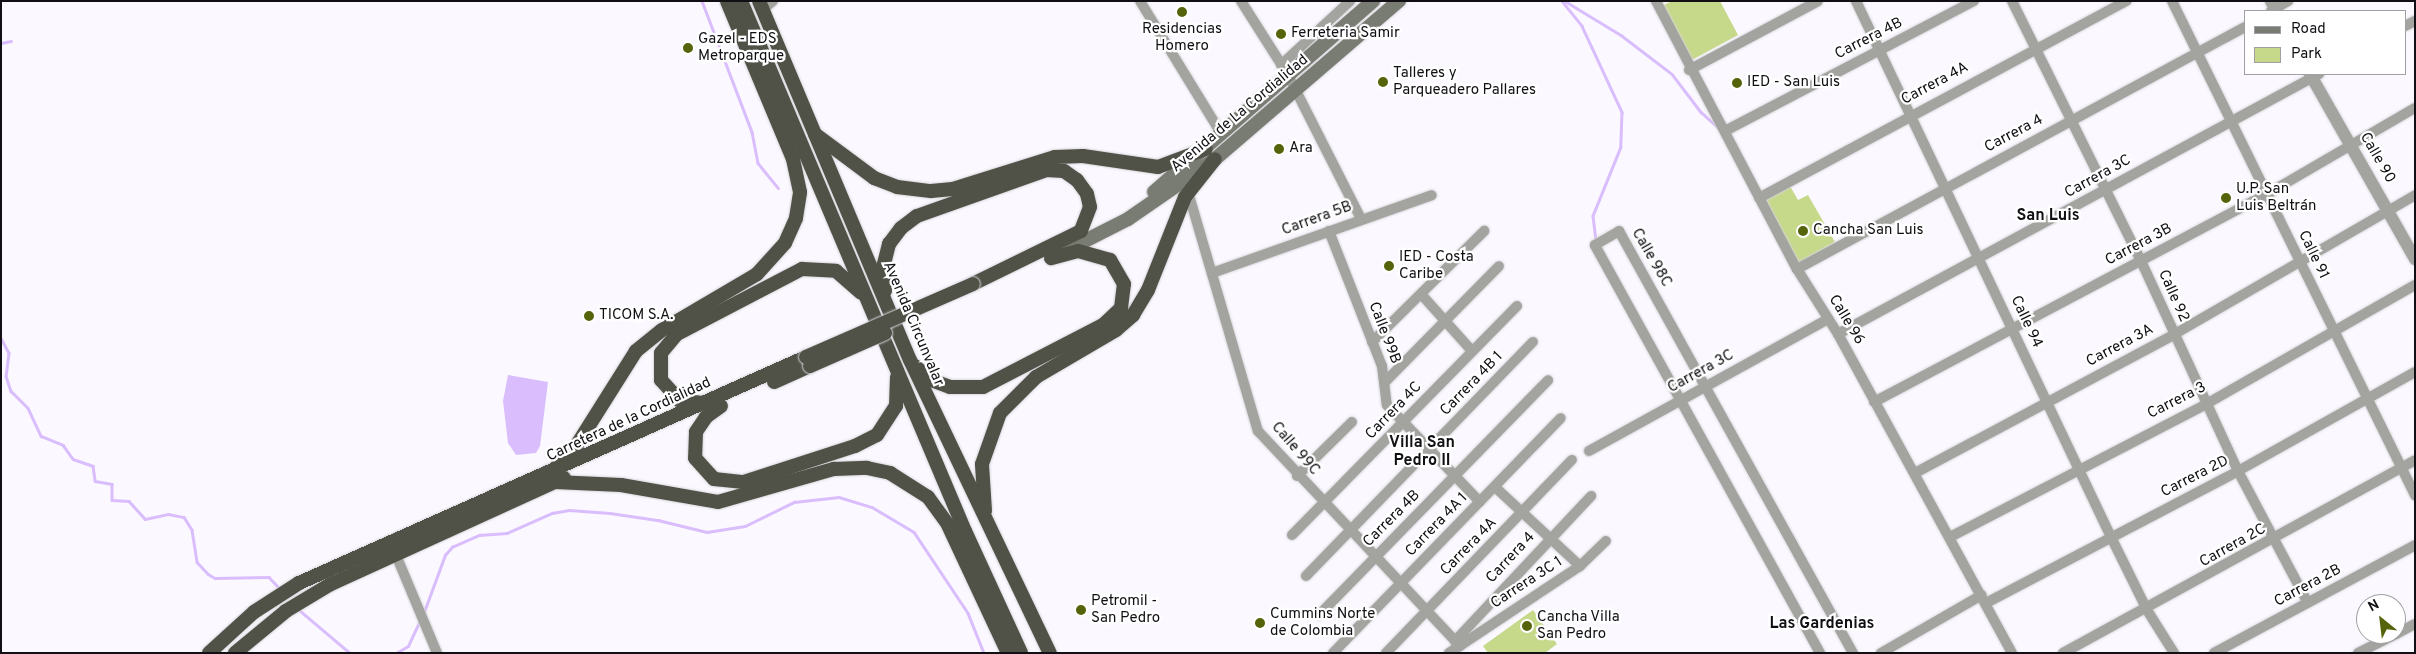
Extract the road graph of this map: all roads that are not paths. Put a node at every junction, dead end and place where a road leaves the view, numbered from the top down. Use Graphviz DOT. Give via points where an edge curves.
graph roads {
  1 [pos="727,1"];
  2 [pos="741,1"];
  3 [pos="1140,1"];
  4 [pos="1241,1"];
  5 [pos="1350,1"];
  6 [pos="1399,1"];
  7 [pos="1656,1"];
  8 [pos="1818,1"];
  9 [pos="1856,1"];
  10 [pos="1974,1"];
  11 [pos="2012,1"];
  12 [pos="2126,1"];
  13 [pos="2172,1"];
  14 [pos="2288,1"];
  15 [pos="1368,3"];
  16 [pos="765,4"];
  17 [pos="2273,8"];
  18 [pos="2244,28"];
  19 [pos="2035,49"];
  20 [pos="1879,51"];
  21 [pos="2196,56"];
  22 [pos="773,70"];
  23 [pos="1284,70"];
  24 [pos="1689,70"];
  25 [pos="2313,75"];
  26 [pos="1296,90"];
  27 [pos="2415,108"];
  28 [pos="776,114"];
  29 [pos="1908,115"];
  30 [pos="2072,120"];
  31 [pos="2230,122"];
  32 [pos="1725,131"];
  33 [pos="815,134"];
  34 [pos="1222,135"];
  35 [pos="2351,144"];
  36 [pos="806,151"];
  37 [pos="1211,154"];
  38 [pos="1946,188"];
  39 [pos="2106,190"];
  40 [pos="1188,192"];
  41 [pos="2267,194"];
  42 [pos="2415,195"];
  43 [pos="1432,196"];
  44 [pos="1759,198"];
  45 [pos="2388,209"];
  46 [pos="1361,219"];
  47 [pos="1329,231"];
  48 [pos="1484,231"];
  49 [pos="1075,236"];
  50 [pos="1065,251"];
  51 [pos="1980,258"];
  52 [pos="2415,259"];
  53 [pos="2141,261"];
  54 [pos="2300,264"];
  55 [pos="1499,266"];
  56 [pos="1797,269"];
  57 [pos="1212,273"];
  58 [pos="2415,285"];
  59 [pos="975,288"];
  60 [pos="1420,294"];
  61 [pos="886,305"];
  62 [pos="1517,306"];
  63 [pos="872,309"];
  64 [pos="1828,319"];
  65 [pos="1447,322"];
  66 [pos="2011,327"];
  67 [pos="2333,329"];
  68 [pos="1838,334"];
  69 [pos="2173,334"];
  70 [pos="1372,342"];
  71 [pos="1533,342"];
  72 [pos="1471,350"];
  73 [pos="910,360"];
  74 [pos="894,362"];
  75 [pos="2415,372"];
  76 [pos="1548,380"];
  77 [pos="1386,381"];
  78 [pos="1705,387"];
  79 [pos="2370,400"];
  80 [pos="1678,401"];
  81 [pos="719,402"];
  82 [pos="1874,402"];
  83 [pos="2048,403"];
  84 [pos="2208,403"];
  85 [pos="1561,418"];
  86 [pos="1352,422"];
  87 [pos="1403,423"];
  88 [pos="1589,451"];
  89 [pos="1428,452"];
  90 [pos="1572,460"];
  91 [pos="2415,460"];
  92 [pos="2080,467"];
  93 [pos="2402,468"];
  94 [pos="2238,471"];
  95 [pos="1915,473"];
  96 [pos="1297,476"];
  97 [pos="1455,477"];
  98 [pos="552,478"];
  99 [pos="1495,487"];
  100 [pos="2415,495"];
  101 [pos="1591,496"];
  102 [pos="1480,502"];
  103 [pos="1324,504"];
  104 [pos="1523,514"];
  105 [pos="987,526"];
  106 [pos="1349,531"];
  107 [pos="1292,535"];
  108 [pos="1950,536"];
  109 [pos="2111,537"];
  110 [pos="1550,538"];
  111 [pos="2275,540"];
  112 [pos="1606,541"];
  113 [pos="2415,545"];
  114 [pos="396,555"];
  115 [pos="1375,557"];
  116 [pos="1580,566"];
  117 [pos="1306,576"];
  118 [pos="1401,584"];
  119 [pos="1984,599"];
  120 [pos="2308,603"];
  121 [pos="2147,610"];
  122 [pos="1428,611"];
  123 [pos="1318,614"];
  124 [pos="1458,643"];
  125 [pos="2376,644"];
  126 [pos="209,653"];
  127 [pos="235,653"];
  128 [pos="437,653"];
  129 [pos="1008,653"];
  130 [pos="1021,653"];
  131 [pos="1050,653"];
  132 [pos="1333,653"];
  133 [pos="1386,653"];
  134 [pos="1449,653"];
  135 [pos="1820,653"];
  136 [pos="1853,653"];
  137 [pos="1881,653"];
  138 [pos="2012,653"];
  139 [pos="2063,653"];
  140 [pos="2174,653"];
  141 [pos="2214,653"];
  142 [pos="2358,653"];
  1 -- 28 [label="highway"];
  2 -- 22 [label="highway"];
  3 -- 34 [label="street"];
  4 -- 23 [label="street"];
  5 -- 23 [label="street"];
  6 -- 26 [label="main road, Avenida de La Cordialidad"];
  7 -- 24 [label="street, Calle 96"];
  8 -- 24 [label="street"];
  9 -- 20 [label="street, Calle 94"];
  10 -- 20 [label="street, Carrera 4B"];
  11 -- 19 [label="street, Calle 92"];
  12 -- 19 [label="street, Carrera 4A"];
  13 -- 21 [label="street, Calle 91"];
  14 -- 17 [label="street"];
  15 -- 23 [label="main road, Avenida de La Cordialidad"];
  16 -- 33 [label="highway, Avenida Circunvalar"];
  18 -- 21 [label="street, Carrera 4"];
  19 -- 29 [label="street, Carrera 4A"];
  19 -- 30 [label="street, Calle 92"];
  20 -- 29 [label="street, Calle 94"];
  20 -- 32 [label="street, Carrera 4B"];
  21 -- 30 [label="street, Carrera 4"];
  21 -- 31 [label="street, Calle 91"];
  22 -- 28 [label="highway"];
  22 -- 36 [label="highway"];
  23 -- 26 [label="street"];
  23 -- 34 [label="main road, Avenida de La Cordialidad"];
  24 -- 32 [label="street, Calle 96"];
  25 -- 31 [label="street, Carrera 3C"];
  25 -- 35 [label="street, Calle 90"];
  26 -- 37 [label="main road, Avenida de La Cordialidad"];
  26 -- 46 [label="street"];
  27 -- 35 [label="street, Carrera 3B"];
  28 -- 36 [label="highway"];
  28 -- 98 [label="highway" via="793,159 800,192 798,212 784,243 752,278 662,330 636,351 573,451"];
  29 -- 38 [label="street, Calle 94"];
  29 -- 44 [label="street, Carrera 4A"];
  30 -- 38 [label="street, Carrera 4"];
  30 -- 39 [label="street, Calle 92"];
  31 -- 39 [label="street, Carrera 3C"];
  31 -- 41 [label="street, Calle 91"];
  32 -- 44 [label="street, Calle 96"];
  33 -- 37 [label="highway" via="874,178 897,187 931,191 953,189 1060,156 1158,167"];
  33 -- 61 [label="highway, Avenida Circunvalar"];
  34 -- 37 [label="main road, Avenida de La Cordialidad"];
  35 -- 41 [label="street, Carrera 3B"];
  35 -- 45 [label="street, Calle 90"];
  36 -- 63 [label="highway"];
  37 -- 40 [label="highway"];
  37 -- 49 [label="main road, Avenida de La Cordialidad" via="1145,199"];
  37 -- 50 [label="main road, Avenida de La Cordialidad" via="1128,219"];
  38 -- 51 [label="street, Calle 94"];
  38 -- 56 [label="street, Carrera 4"];
  39 -- 51 [label="street, Carrera 3C"];
  39 -- 53 [label="street, Calle 92"];
  40 -- 57 [label="street, Calle 99C"];
  40 -- 105 [label="highway" via="1148,290 1133,315 1116,330 1031,380 1000,413 987,441 981,472"];
  41 -- 53 [label="street, Carrera 3B"];
  41 -- 54 [label="street, Calle 91"];
  42 -- 45 [label="street, Carrera 3A"];
  43 -- 46 [label="street, Carrera 5B"];
  44 -- 56 [label="street, Calle 96"];
  45 -- 52 [label="street, Calle 90"];
  45 -- 54 [label="street, Carrera 3A"];
  46 -- 47 [label="street, Carrera 5B"];
  47 -- 57 [label="street, Carrera 5B"];
  47 -- 70 [label="street, Calle 99B"];
  48 -- 60 [label="street"];
  49 -- 59 [label="highway, Carretera de la Cordialidad"];
  49 -- 61 [label="highway" via="1089,217 1089,199 1077,180 1059,170 1039,172 929,211 906,224 889,244 883,274"];
  50 -- 59 [label="highway, Carretera de la Cordialidad"];
  50 -- 73 [label="highway" via="1096,253 1110,260 1120,272 1125,290 1124,302 1108,322 998,381 976,389 944,385"];
  51 -- 66 [label="street, Calle 94"];
  51 -- 68 [label="street, Carrera 3C"];
  53 -- 66 [label="street, Carrera 3B"];
  53 -- 69 [label="street, Calle 92"];
  54 -- 67 [label="street, Calle 91"];
  54 -- 69 [label="street, Carrera 3A"];
  55 -- 65 [label="street"];
  56 -- 64 [label="street, Calle 96"];
  57 -- 96 [label="street, Calle 99C" via="1254,424"];
  58 -- 67 [label="street, Carrera 3"];
  59 -- 81 [label="highway, Carretera de la Cordialidad, bridge"];
  60 -- 65 [label="street"];
  60 -- 70 [label="street"];
  61 -- 73 [label="highway, Avenida Circunvalar"];
  62 -- 72 [label="street, Carrera 4C"];
  63 -- 74 [label="highway"];
  63 -- 81 [label="highway" via="842,274 809,268 783,276 677,334 659,359 663,385 675,398 691,404"];
  64 -- 68 [label="street, Calle 96"];
  64 -- 78 [label="street, Carrera 3C"];
  65 -- 72 [label="street"];
  65 -- 77 [label="street"];
  66 -- 82 [label="street, Carrera 3B"];
  66 -- 83 [label="street, Calle 94"];
  67 -- 79 [label="street, Calle 91"];
  67 -- 84 [label="street, Carrera 3"];
  68 -- 82 [label="street, Calle 96"];
  69 -- 83 [label="street, Carrera 3A"];
  69 -- 84 [label="street, Calle 92"];
  70 -- 77 [label="street, Calle 99B"];
  71 -- 89 [label="street, Carrera 4B 1"];
  72 -- 87 [label="street, Carrera 4C"];
  73 -- 105 [label="highway, Avenida Circunvalar"];
  74 -- 81 [label="highway" via="897,401 890,419 876,435 855,446 744,482 714,479 695,458 696,432"];
  74 -- 130 [label="highway"];
  75 -- 79 [label="street, Carrera 2D"];
  76 -- 97 [label="street, Carrera 4B"];
  77 -- 87 [label="street, Calle 99B" via="1387,405"];
  78 -- 80 [label="street, Carrera 3C"];
  78 -- 80 [label="street, Calle 98C" via="1620,231 1595,245"];
  78 -- 136 [label="street, Calle 98C"];
  79 -- 93 [label="street, Calle 91"];
  79 -- 94 [label="street, Carrera 2D"];
  80 -- 88 [label="street, Carrera 3C"];
  80 -- 135 [label="street, Calle 98C"];
  81 -- 98 [label="highway, Carretera de la Cordialidad"];
  82 -- 95 [label="street, Calle 96"];
  83 -- 92 [label="street, Calle 94"];
  83 -- 95 [label="street, Carrera 3A"];
  84 -- 92 [label="street, Carrera 3"];
  84 -- 94 [label="street, Calle 92"];
  85 -- 99 [label="street, Carrera 4A 1"];
  86 -- 96 [label="street"];
  87 -- 89 [label="street, Calle 99B"];
  87 -- 103 [label="street, Carrera 4C"];
  89 -- 97 [label="street, Calle 99B"];
  89 -- 106 [label="street, Carrera 4B 1"];
  90 -- 104 [label="street, Carrera 4A"];
  91 -- 93 [label="street, Carrera 2C"];
  92 -- 108 [label="street, Carrera 3"];
  92 -- 109 [label="street, Calle 94"];
  93 -- 100 [label="street, Calle 91"];
  93 -- 111 [label="street, Carrera 2C"];
  94 -- 109 [label="street, Carrera 2D"];
  94 -- 111 [label="street, Calle 92"];
  95 -- 108 [label="street, Calle 96"];
  96 -- 103 [label="street, Calle 99C"];
  97 -- 102 [label="street, Calle 99B"];
  97 -- 115 [label="street, Carrera 4B"];
  98 -- 114 [label="highway, Carretera de la Cordialidad"];
  98 -- 126 [label="highway, Carretera de la Cordialidad" via="299,583 254,612"];
  98 -- 129 [label="highway" via="611,484 718,502 834,469 867,468 890,473 928,497 948,525"];
  99 -- 102 [label="street, Carrera 4A 1"];
  99 -- 104 [label="street"];
  101 -- 110 [label="street, Carrera 4"];
  102 -- 118 [label="street, Carrera 4A 1"];
  103 -- 106 [label="street, Calle 99C"];
  103 -- 107 [label="street, Carrera 4C"];
  104 -- 110 [label="street"];
  104 -- 122 [label="street, Carrera 4A"];
  105 -- 131 [label="highway, Avenida Circunvalar"];
  106 -- 115 [label="street, Calle 99C"];
  106 -- 117 [label="street, Carrera 4B 1"];
  108 -- 119 [label="street, Calle 96"];
  109 -- 119 [label="street, Carrera 2D"];
  109 -- 121 [label="street, Calle 94"];
  110 -- 116 [label="street"];
  110 -- 124 [label="street, Carrera 4"];
  111 -- 120 [label="street, Calle 92"];
  111 -- 121 [label="street, Carrera 2C"];
  112 -- 116 [label="street, Carrera 3C 1"];
  113 -- 120 [label="street, Carrera 2B"];
  114 -- 127 [label="highway, Carretera de la Cordialidad" via="332,584 286,611"];
  114 -- 128 [label="street"];
  115 -- 118 [label="street, Calle 99C"];
  115 -- 123 [label="street, Carrera 4B"];
  116 -- 124 [label="street, Carrera 3C 1"];
  118 -- 122 [label="street, Calle 99C"];
  118 -- 132 [label="street, Carrera 4A 1"];
  119 -- 137 [label="street, Carrera 2D"];
  119 -- 138 [label="street, Calle 96"];
  120 -- 141 [label="street, Carrera 2B"];
  121 -- 139 [label="street, Carrera 2C"];
  121 -- 140 [label="street, Calle 94"];
  122 -- 124 [label="street, Calle 99C"];
  122 -- 133 [label="street, Carrera 4A"];
  124 -- 134 [label="street, Carrera 4"];
  125 -- 142 [label="street"];
}
